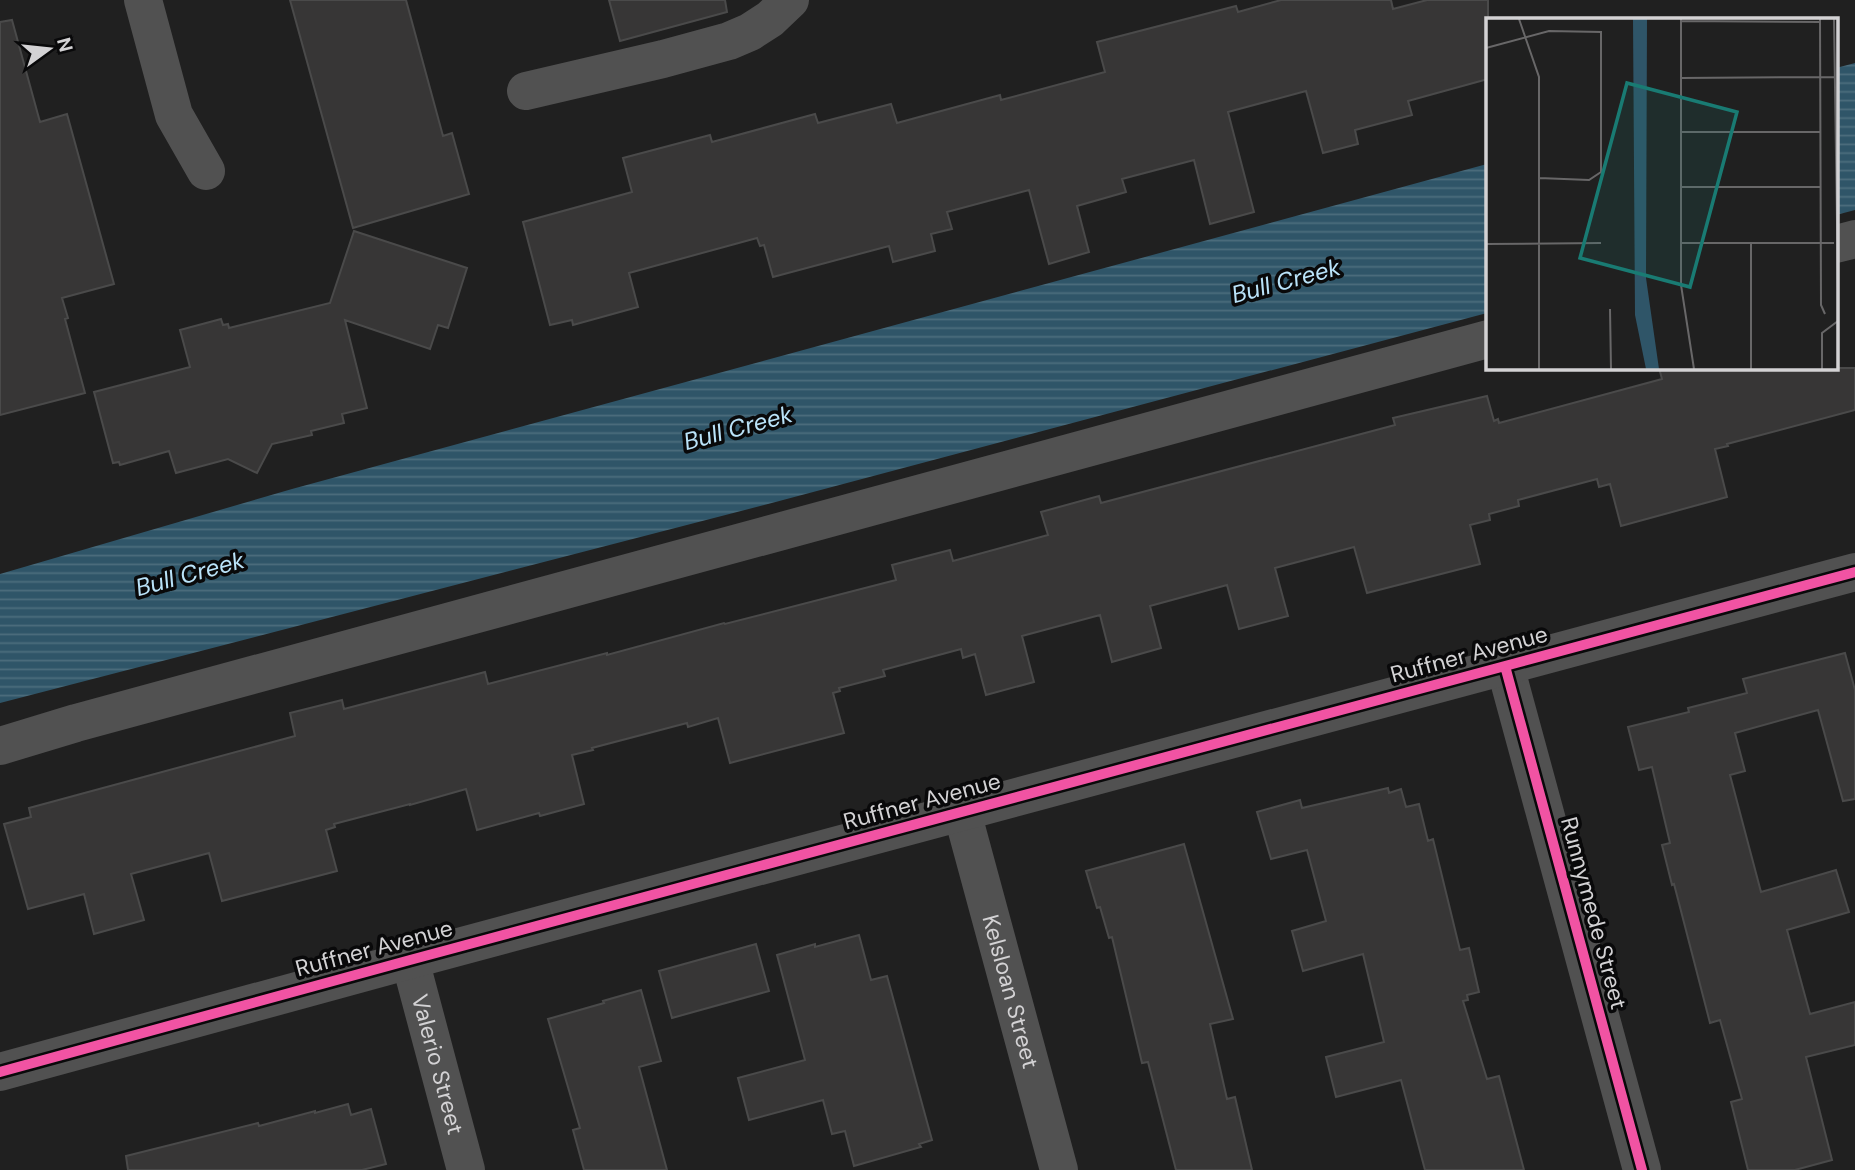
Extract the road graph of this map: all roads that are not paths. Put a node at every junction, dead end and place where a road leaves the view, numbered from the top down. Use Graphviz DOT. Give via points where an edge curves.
graph roads {
  1 [pos="143,0"];
  2 [pos="790,0"];
  3 [pos="526,91"];
  4 [pos="206,171"];
  5 [pos="1855,239"];
  6 [pos="1838,243"];
  7 [pos="1486,340"];
  8 [pos="1855,572"];
  9 [pos="1505,666"];
  10 [pos="0,746"];
  11 [pos="961,812"];
  12 [pos="410,960"];
  13 [pos="0,1072"];
  14 [pos="466,1170"];
  15 [pos="1059,1170"];
  16 [pos="1642,1170"];
  1 -- 4 [label="street" via="174,116"];
  2 -- 3 [label="street" via="770,19 729,41"];
  5 -- 6 [label="street"];
  7 -- 10 [label="street"];
  8 -- 9 [label="street, Ruffner Avenue"];
  9 -- 11 [label="street, Ruffner Avenue"];
  9 -- 16 [label="street, Runnymede Street"];
  11 -- 12 [label="street, Ruffner Avenue"];
  11 -- 15 [label="street, Kelsloan Street"];
  12 -- 13 [label="street, Ruffner Avenue"];
  12 -- 14 [label="street, Valerio Street"];
}
